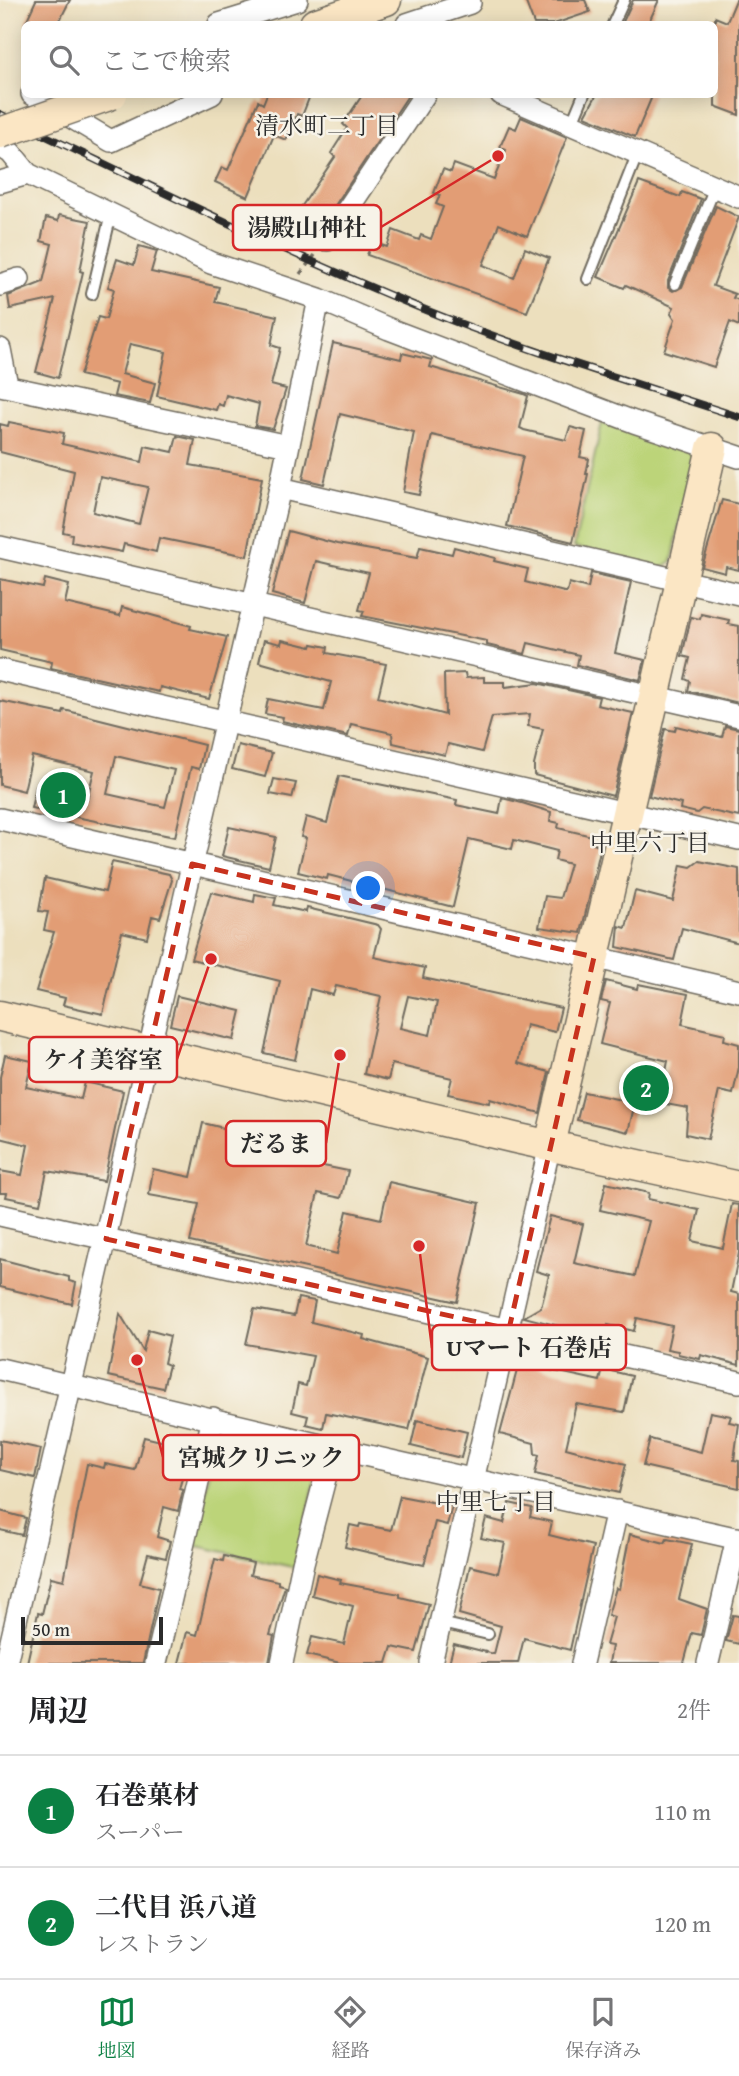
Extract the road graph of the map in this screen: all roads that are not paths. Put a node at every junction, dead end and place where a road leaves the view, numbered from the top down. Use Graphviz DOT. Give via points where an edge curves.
graph roads {
  1 [pos="386,0"];
  2 [pos="624,0"];
  3 [pos="285,1"];
  4 [pos="469,1"];
  5 [pos="228,21"];
  6 [pos="324,21"];
  7 [pos="415,21"];
  8 [pos="462,21"];
  9 [pos="614,21"];
  10 [pos="39,98"];
  11 [pos="101,98"];
  12 [pos="203,98"];
  13 [pos="422,98"];
  14 [pos="510,98"];
  15 [pos="582,98"];
  16 [pos="572,124"];
  17 [pos="0,133"];
  18 [pos="0,146"];
  19 [pos="637,155"];
  20 [pos="28,174"];
  21 [pos="0,182"];
  22 [pos="715,187"];
  23 [pos="739,197"];
  24 [pos="110,214"];
  25 [pos="327,240"];
  26 [pos="588,279"];
  27 [pos="675,284"];
  28 [pos="92,294"];
  29 [pos="319,299"];
  30 [pos="0,349"];
  31 [pos="4,385"];
  32 [pos="288,446"];
  33 [pos="725,453"];
  34 [pos="280,488"];
  35 [pos="0,547"];
  36 [pos="681,581"];
  37 [pos="739,594"];
  38 [pos="251,605"];
  39 [pos="0,670"];
  40 [pos="654,697"];
  41 [pos="739,716"];
  42 [pos="224,722"];
  43 [pos="627,814"];
  44 [pos="0,819"];
  45 [pos="739,839"];
  46 [pos="192,864"];
  47 [pos="594,957"];
  48 [pos="739,991"];
  49 [pos="0,1016"];
  50 [pos="150,1050"];
  51 [pos="550,1145"];
  52 [pos="739,1187"];
  53 [pos="0,1215"];
  54 [pos="106,1239"];
  55 [pos="509,1329"];
  56 [pos="0,1369"];
  57 [pos="739,1382"];
  58 [pos="71,1386"];
  59 [pos="214,1418"];
  60 [pos="333,1448"];
  61 [pos="473,1478"];
  62 [pos="617,1511"];
  63 [pos="738,1539"];
  64 [pos="441,1623"];
  65 [pos="488,1634"];
  66 [pos="6,1663"];
  67 [pos="156,1663"];
  68 [pos="282,1663"];
  69 [pos="431,1663"];
  70 [pos="582,1663"];
  71 [pos="709,1663"];
  1 -- 6 [label="street"];
  2 -- 9 [label="lane"];
  3 -- 5 [label="street"];
  4 -- 7 [label="street"];
  4 -- 8 [label="street"];
  10 -- 12 [label="street" via="111,141"];
  11 -- 17 [label="street, bridge"];
  13 -- 25 [label="street"];
  14 -- 16 [label="street"];
  15 -- 16 [label="lane"];
  16 -- 19 [label="street"];
  18 -- 20 [label="street"];
  19 -- 22 [label="street"];
  19 -- 26 [label="lane"];
  20 -- 21 [label="street"];
  20 -- 24 [label="street"];
  22 -- 23 [label="street"];
  22 -- 27 [label="lane"];
  24 -- 28 [label="lane"];
  24 -- 29 [label="street" via="211,262"];
  29 -- 32 [label="street"];
  29 -- 33 [label="street"];
  30 -- 31 [label="street"];
  31 -- 32 [label="street"];
  32 -- 34 [label="street"];
  33 -- 36 [label="street"];
  34 -- 36 [label="street"];
  34 -- 38 [label="street"];
  35 -- 38 [label="street"];
  36 -- 37 [label="street"];
  36 -- 40 [label="street"];
  38 -- 40 [label="street"];
  38 -- 42 [label="street"];
  39 -- 42 [label="street"];
  40 -- 41 [label="street"];
  40 -- 43 [label="street"];
  42 -- 43 [label="street"];
  42 -- 46 [label="street"];
  43 -- 45 [label="street"];
  43 -- 47 [label="street"];
  44 -- 46 [label="street"];
  46 -- 47 [label="street"];
  46 -- 50 [label="street"];
  47 -- 48 [label="street"];
  47 -- 51 [label="street"];
  49 -- 50 [label="street"];
  50 -- 51 [label="street"];
  50 -- 54 [label="street"];
  51 -- 52 [label="street"];
  51 -- 55 [label="street"];
  53 -- 54 [label="street"];
  54 -- 55 [label="street"];
  54 -- 58 [label="street"];
  55 -- 57 [label="street"];
  55 -- 61 [label="street"];
  56 -- 58 [label="street"];
  58 -- 59 [label="street"];
  58 -- 66 [label="street"];
  59 -- 60 [label="street"];
  59 -- 67 [label="street"];
  60 -- 61 [label="street"];
  60 -- 68 [label="street"];
  61 -- 62 [label="street"];
  61 -- 64 [label="street"];
  62 -- 63 [label="street"];
  62 -- 70 [label="street"];
  63 -- 71 [label="street"];
  64 -- 65 [label="lane"];
  64 -- 69 [label="street"];
}
